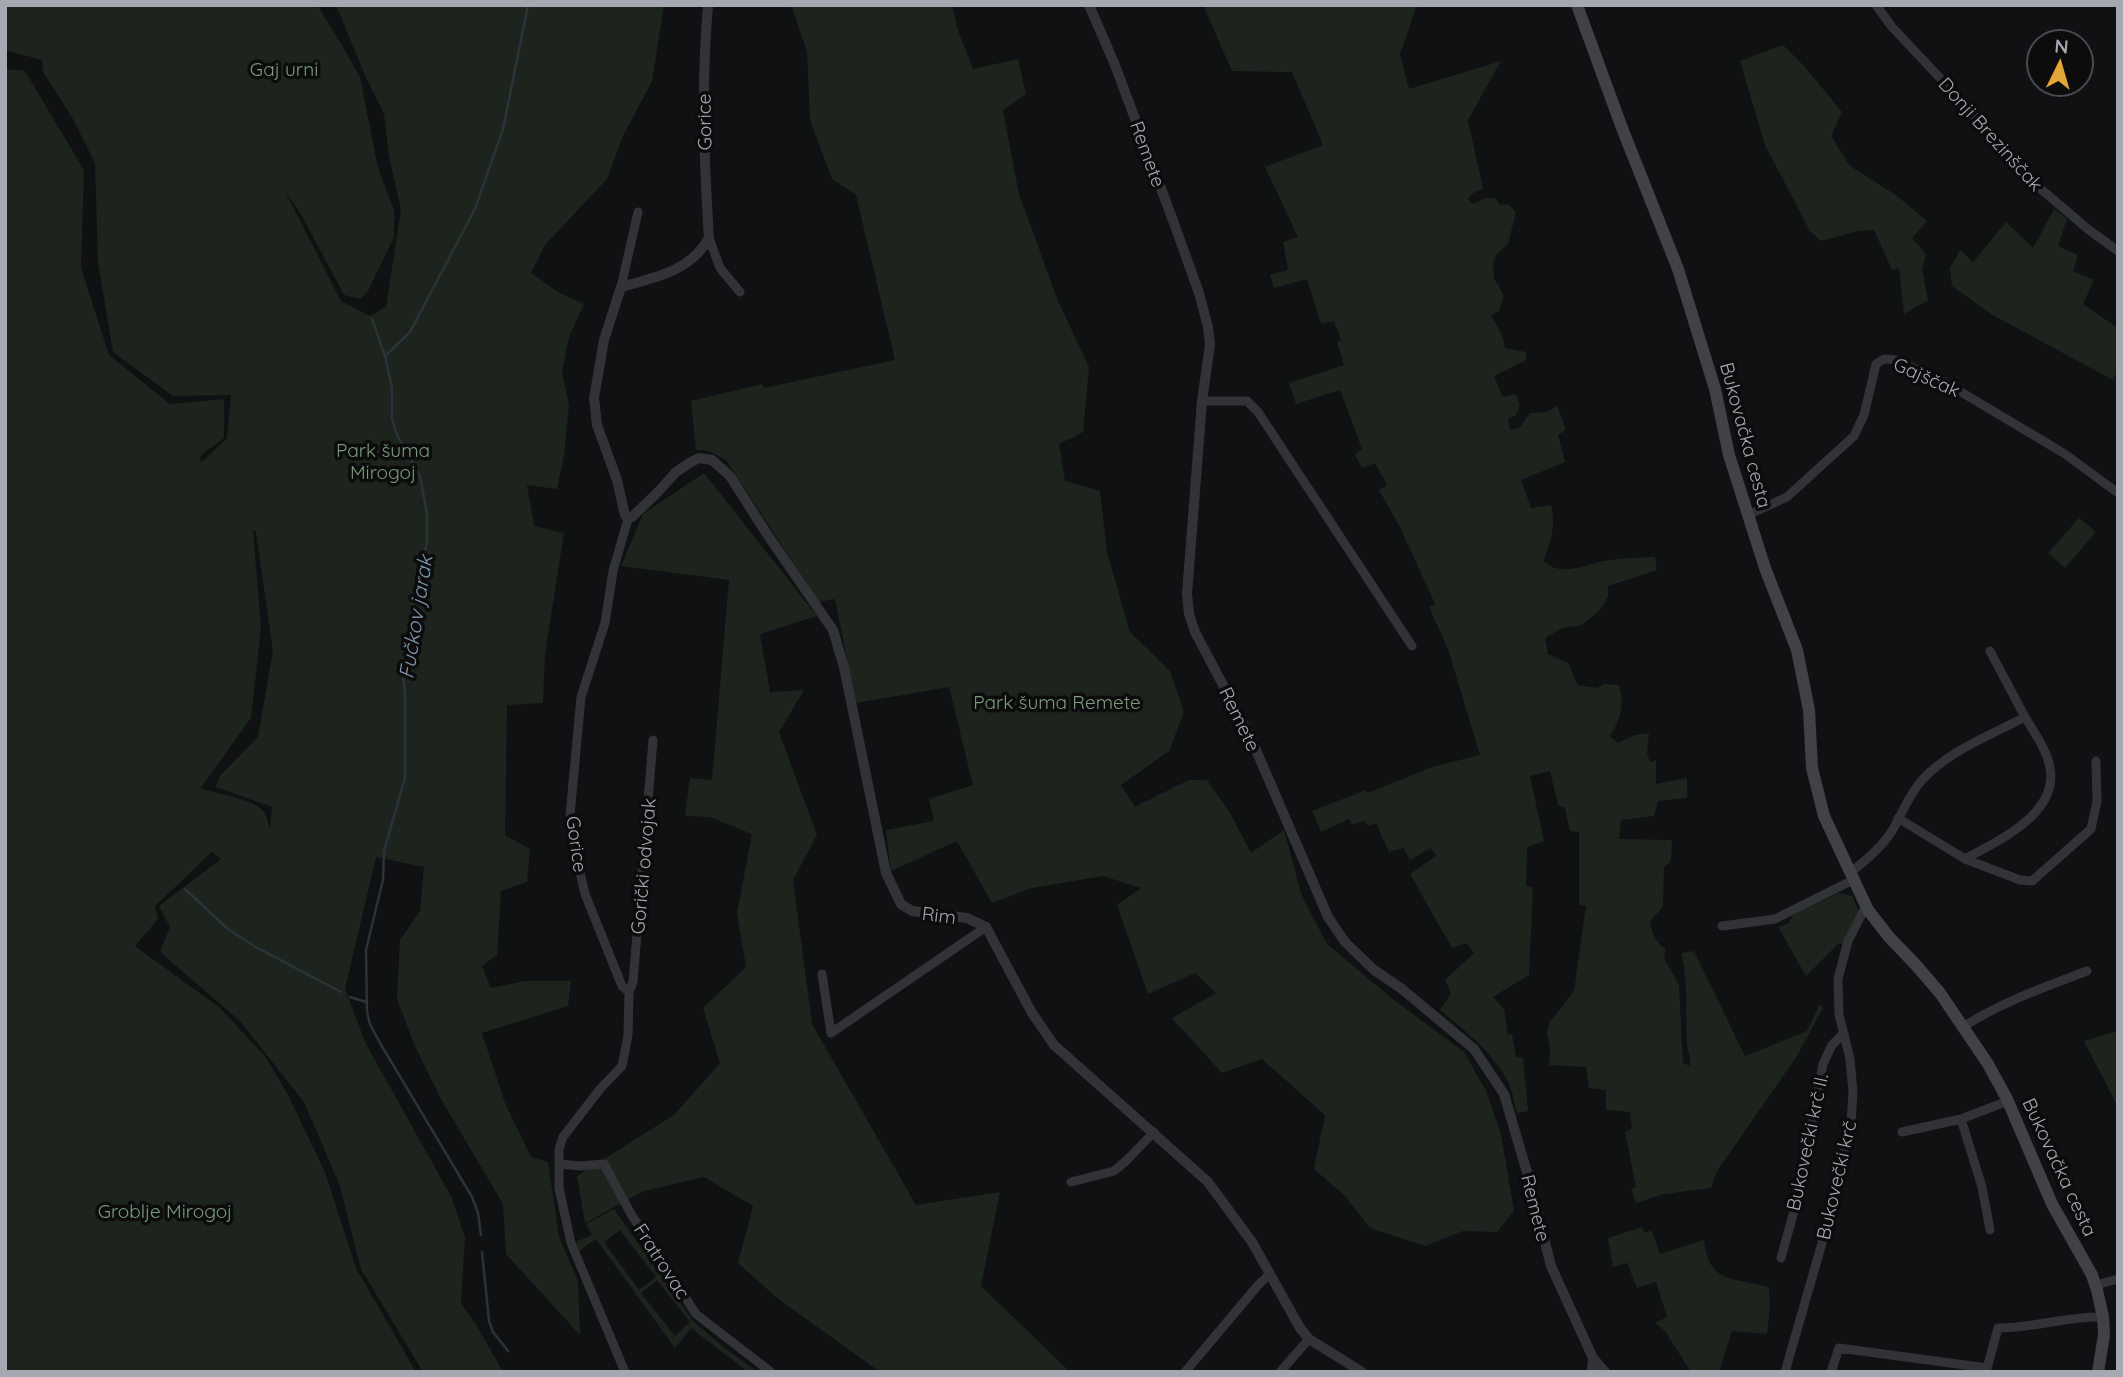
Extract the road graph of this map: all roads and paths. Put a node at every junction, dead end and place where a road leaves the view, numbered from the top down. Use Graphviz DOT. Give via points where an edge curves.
graph roads {
  1 [pos="708,5"];
  2 [pos="1089,5"];
  3 [pos="1577,5"];
  4 [pos="1876,5"];
  5 [pos="638,212"];
  6 [pos="709,239"];
  7 [pos="2118,251"];
  8 [pos="621,287"];
  9 [pos="740,292"];
  10 [pos="1202,401"];
  11 [pos="2118,493"];
  12 [pos="1748,515"];
  13 [pos="628,519"];
  14 [pos="1412,646"];
  15 [pos="1990,651"];
  16 [pos="2025,717"];
  17 [pos="653,740"];
  18 [pos="2096,761"];
  19 [pos="1898,818"];
  20 [pos="1965,859"];
  21 [pos="1852,876"];
  22 [pos="1866,906"];
  23 [pos="1723,926"];
  24 [pos="986,927"];
  25 [pos="2087,971"];
  26 [pos="822,974"];
  27 [pos="629,992"];
  28 [pos="1963,1027"];
  29 [pos="1844,1033"];
  30 [pos="2008,1101"];
  31 [pos="1961,1119"];
  32 [pos="1154,1132"];
  33 [pos="1902,1132"];
  34 [pos="559,1164"];
  35 [pos="1071,1182"];
  36 [pos="1990,1230"];
  37 [pos="1781,1258"];
  38 [pos="1269,1275"];
  39 [pos="2118,1279"];
  40 [pos="2096,1285"];
  41 [pos="2103,1317"];
  42 [pos="1309,1339"];
  43 [pos="1593,1358"];
  44 [pos="1986,1370"];
  45 [pos="625,1372"];
  46 [pos="771,1372"];
  47 [pos="1185,1372"];
  48 [pos="1280,1372"];
  49 [pos="1362,1372"];
  50 [pos="1591,1372"];
  51 [pos="1605,1372"];
  52 [pos="1785,1372"];
  53 [pos="1832,1372"];
  54 [pos="2098,1372"];
  1 -- 6 [label="street, Gorice" via="703,140"];
  2 -- 10 [label="street, Remete" via="1199,293 1210,345"];
  3 -- 12 [label="main road, Bukovačka cesta" via="1678,269"];
  4 -- 7 [label="street, Donji Brezinščak" via="2022,173"];
  5 -- 8 [label="street"];
  6 -- 8 [label="street" via="676,270"];
  6 -- 9 [label="street, Gorice" via="720,268"];
  8 -- 13 [label="street" via="604,340 594,398 597,425"];
  10 -- 14 [label="street" via="1247,401 1258,412"];
  10 -- 43 [label="street, Remete" via="1187,594 1195,632 1250,736 1328,917 1345,942 1374,970 1474,1049 1504,1094 1550,1266"];
  11 -- 12 [label="street, Gajščak" via="2065,454 1946,383 1884,359 1876,364 1854,436 1787,497"];
  12 -- 21 [label="main road, Bukovačka cesta" via="1797,650 1819,801"];
  13 -- 24 [label="street, Rim" via="691,461 712,460 730,476 833,630 893,892 912,911 967,918"];
  13 -- 27 [label="street, Gorice" via="605,623 581,698 570,815 585,894 622,986"];
  15 -- 16 [label="street"];
  16 -- 19 [label="street" via="1931,772"];
  16 -- 20 [label="street" via="2049,762 2047,797 2037,812"];
  17 -- 27 [label="street, Gorički odvojak"];
  18 -- 20 [label="street" via="2097,801 2091,828 2032,881"];
  19 -- 20 [label="street"];
  19 -- 21 [label="street" via="1878,850"];
  21 -- 22 [label="main road, Bukovačka cesta"];
  21 -- 23 [label="street" via="1775,919"];
  22 -- 28 [label="main road, Bukovačka cesta"];
  22 -- 29 [label="street, Bukovečki krč" via="1840,968 1838,1003"];
  24 -- 26 [label="street" via="831,1032"];
  24 -- 32 [label="street" via="1054,1045"];
  25 -- 28 [label="street" via="1982,1014"];
  27 -- 34 [label="street" via="622,1066 563,1137"];
  28 -- 30 [label="main road, Bukovačka cesta"];
  29 -- 37 [label="street, Bukovečki krč II." via="1823,1064 1799,1194"];
  29 -- 52 [label="street, Bukovečki krč" via="1853,1091 1851,1123"];
  30 -- 31 [label="street"];
  30 -- 40 [label="main road, Bukovačka cesta" via="2052,1204"];
  31 -- 33 [label="street"];
  31 -- 36 [label="street"];
  32 -- 35 [label="street" via="1114,1171"];
  32 -- 38 [label="street" via="1208,1182 1252,1242"];
  34 -- 45 [label="street" via="559,1188 571,1243"];
  34 -- 46 [label="street, Fratrovac" via="604,1164 696,1314"];
  38 -- 42 [label="street"];
  38 -- 47 [label="street"];
  39 -- 40 [label="street"];
  40 -- 41 [label="main road, Bukovačka cesta"];
  41 -- 44 [label="street" via="1998,1328"];
  41 -- 54 [label="main road, Bukovačka cesta"];
  42 -- 48 [label="street"];
  42 -- 49 [label="street"];
  43 -- 50 [label="street"];
  43 -- 51 [label="street, Remete"];
  44 -- 53 [label="street" via="1839,1348"];
}
